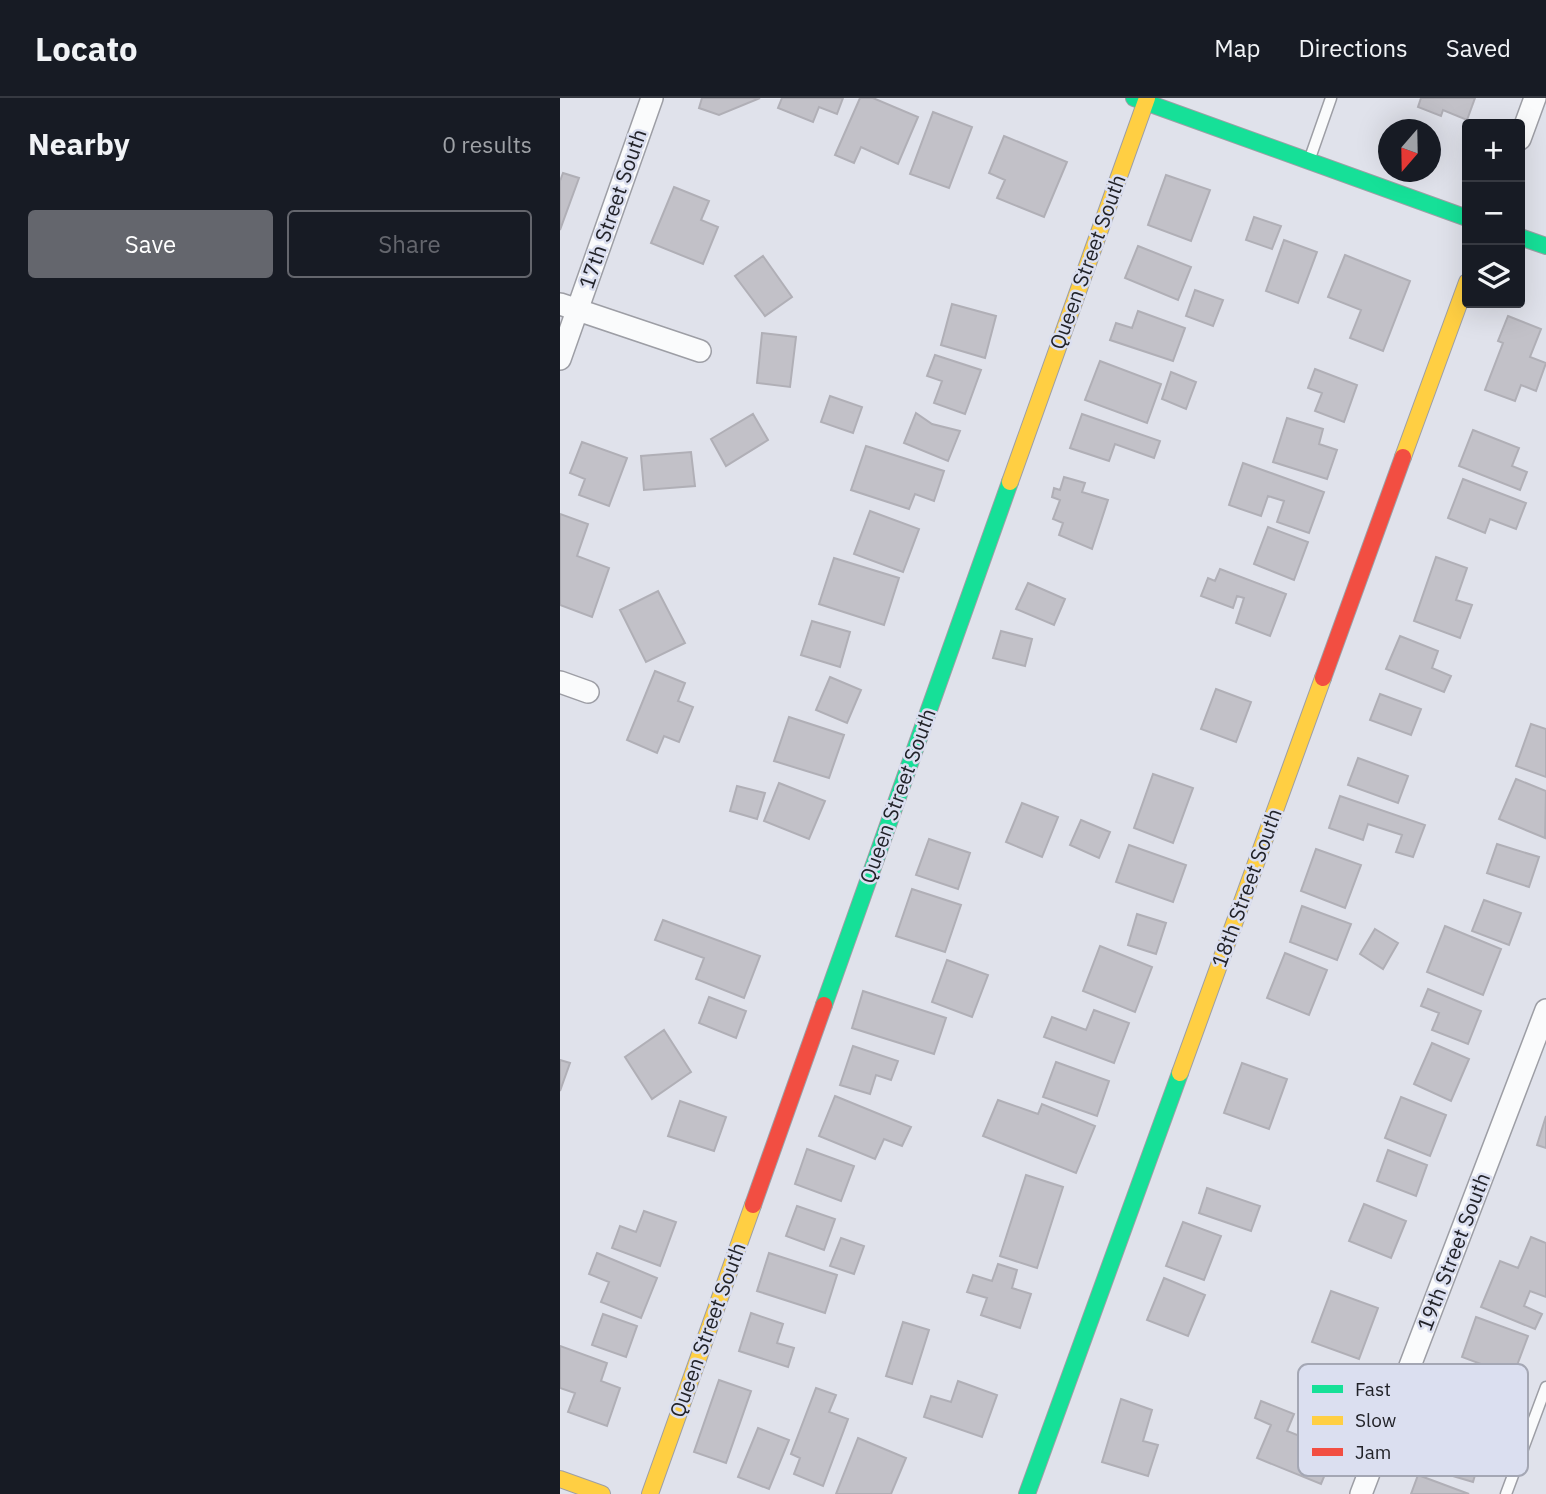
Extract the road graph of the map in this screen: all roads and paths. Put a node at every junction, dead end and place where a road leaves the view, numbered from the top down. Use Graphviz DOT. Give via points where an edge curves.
graph roads {
  1 [pos="652,98"];
  2 [pos="1331,98"];
  3 [pos="1535,98"];
  4 [pos="1142,99"];
  5 [pos="1525,125"];
  6 [pos="1309,161"];
  7 [pos="1462,216"];
  8 [pos="1525,239"];
  9 [pos="1546,246"];
  10 [pos="1462,296"];
  11 [pos="569,307"];
  12 [pos="700,351"];
  13 [pos="560,359"];
  14 [pos="560,682"];
  15 [pos="587,692"];
  16 [pos="1546,1010"];
  17 [pos="1542,1034"];
  18 [pos="1412,1364"];
  19 [pos="1546,1387"];
  20 [pos="1528,1435"];
  21 [pos="1368,1476"];
  22 [pos="1513,1476"];
  23 [pos="560,1479"];
  24 [pos="602,1494"];
  25 [pos="650,1494"];
  26 [pos="1027,1494"];
  27 [pos="1361,1494"];
  28 [pos="1506,1494"];
  1 -- 11 [label="street, 17th Street South"];
  2 -- 6 [label="lane"];
  3 -- 5 [label="street"];
  4 -- 6 [label="street"];
  4 -- 25 [label="street, Queen Street South"];
  6 -- 7 [label="street"];
  8 -- 9 [label="street"];
  10 -- 26 [label="street, 18th Street South"];
  11 -- 12 [label="street"];
  11 -- 13 [label="street, 17th Street South"];
  14 -- 15 [label="street"];
  16 -- 17 [label="street, 19th Street South"];
  17 -- 18 [label="street, 19th Street South"];
  19 -- 20 [label="lane"];
  21 -- 27 [label="street, 19th Street South"];
  22 -- 28 [label="lane"];
  23 -- 24 [label="street"];
}
